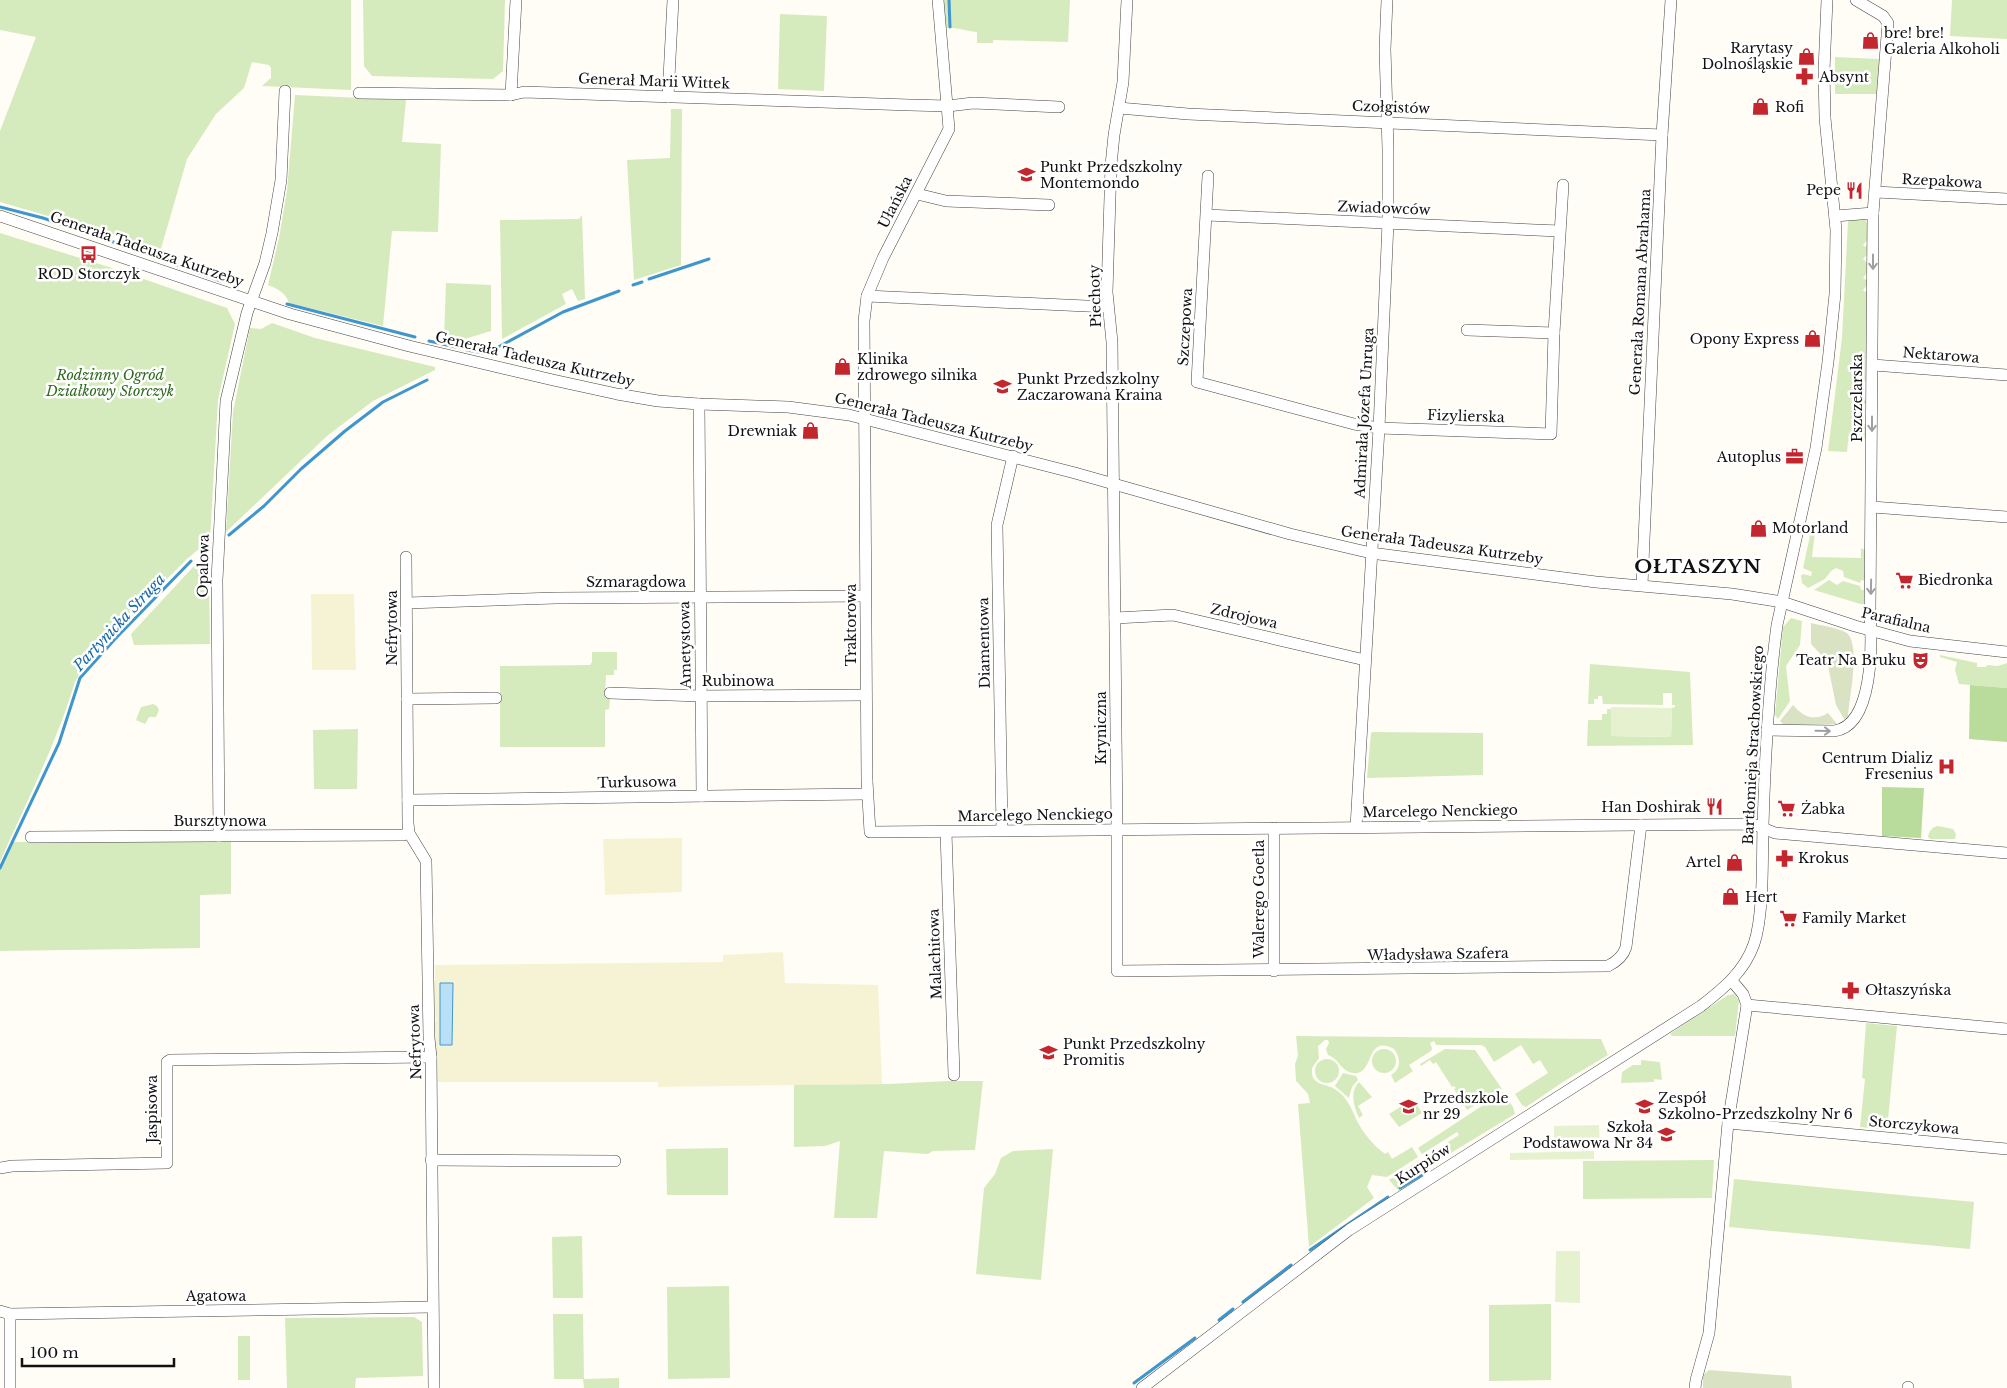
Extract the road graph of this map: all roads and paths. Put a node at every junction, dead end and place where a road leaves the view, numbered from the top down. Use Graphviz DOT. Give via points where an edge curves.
graph roads {
  1 [pos="516,0"];
  2 [pos="673,0"];
  3 [pos="938,0"];
  4 [pos="1127,0"];
  5 [pos="1387,0"];
  6 [pos="1671,0"];
  7 [pos="1827,0"];
  8 [pos="1856,0"];
  9 [pos="285,91"];
  10 [pos="359,93"];
  11 [pos="511,95"];
  12 [pos="668,97"];
  13 [pos="948,106"];
  14 [pos="1059,106"];
  15 [pos="1119,108"];
  16 [pos="1387,122"];
  17 [pos="1662,135"];
  18 [pos="1208,176"];
  19 [pos="1563,185"];
  20 [pos="1876,192"];
  21 [pos="917,194"];
  22 [pos="2007,199"];
  23 [pos="1049,205"];
  24 [pos="1873,213"];
  25 [pos="1207,215"];
  26 [pos="0,216"];
  27 [pos="1835,216"];
  28 [pos="1388,223"];
  29 [pos="1559,230"];
  30 [pos="867,296"];
  31 [pos="250,301"];
  32 [pos="1108,308"];
  33 [pos="1467,330"];
  34 [pos="1554,333"];
  35 [pos="1873,365"];
  36 [pos="2007,375"];
  37 [pos="699,404"];
  38 [pos="865,418"];
  39 [pos="1379,428"];
  40 [pos="1013,456"];
  41 [pos="1112,484"];
  42 [pos="1872,507"];
  43 [pos="2007,517"];
  44 [pos="1371,553"];
  45 [pos="406,557"];
  46 [pos="1642,585"];
  47 [pos="865,596"];
  48 [pos="699,597"];
  49 [pos="1782,602"];
  50 [pos="407,603"];
  51 [pos="1115,618"];
  52 [pos="1872,631"];
  53 [pos="2007,652"];
  54 [pos="1365,660"];
  55 [pos="610,693"];
  56 [pos="866,695"];
  57 [pos="700,696"];
  58 [pos="496,698"];
  59 [pos="407,699"];
  60 [pos="1770,730"];
  61 [pos="867,794"];
  62 [pos="702,796"];
  63 [pos="408,800"];
  64 [pos="1641,825"];
  65 [pos="1356,827"];
  66 [pos="1274,828"];
  67 [pos="1763,828"];
  68 [pos="1117,829"];
  69 [pos="1002,830"];
  70 [pos="870,832"];
  71 [pos="946,832"];
  72 [pos="409,833"];
  73 [pos="219,836"];
  74 [pos="31,837"];
  75 [pos="2007,853"];
  76 [pos="1116,971"];
  77 [pos="1274,971"];
  78 [pos="1732,981"];
  79 [pos="1747,1005"];
  80 [pos="2007,1028"];
  81 [pos="431,1057"];
  82 [pos="954,1075"];
  83 [pos="1728,1123"];
  84 [pos="2007,1148"];
  85 [pos="431,1160"];
  86 [pos="615,1161"];
  87 [pos="0,1168"];
  88 [pos="432,1307"];
  89 [pos="5,1312"];
  90 [pos="10,1388"];
  91 [pos="434,1388"];
  92 [pos="1142,1388"];
  93 [pos="1695,1388"];
  1 -- 11 [label="street"];
  2 -- 12 [label="street"];
  3 -- 13 [label="street, Ułańska"];
  4 -- 15 [label="street, Piechoty"];
  5 -- 16 [label="street, Admirała Józefa Unruga"];
  6 -- 17 [label="street, Generała Romana Abrahama"];
  7 -- 27 [label="street, Bartłomieja Strachowskiego" via="1825,104"];
  8 -- 20 [label="street, Pszczelarska" via="1884,16 1888,23"];
  9 -- 31 [label="street, Opalowa" via="278,202 265,263"];
  10 -- 11 [label="street, Generał Marii Wittek"];
  11 -- 12 [label="street, Generał Marii Wittek" via="524,92"];
  12 -- 13 [label="street, Generał Marii Wittek"];
  13 -- 14 [label="street, Generał Marii Wittek" via="973,103"];
  13 -- 21 [label="street, Ułańska" via="949,129"];
  15 -- 16 [label="street, Czołgistów"];
  15 -- 32 [label="street, Piechoty" via="1111,165"];
  16 -- 17 [label="street, Czołgistów"];
  16 -- 28 [label="street, Admirała Józefa Unruga"];
  17 -- 46 [label="street, Generała Romana Abrahama"];
  18 -- 25 [label="street, Szczepowa"];
  19 -- 29 [label="street"];
  20 -- 22 [label="street, Rzepakowa"];
  20 -- 24 [label="street, Pszczelarska"];
  21 -- 23 [label="street" via="946,201"];
  21 -- 30 [label="street, Ułańska"];
  24 -- 27 [label="street"];
  24 -- 35 [label="street, Pszczelarska, one-way"];
  25 -- 28 [label="street, Zwiadowców"];
  25 -- 39 [label="street, Szczepowa" via="1196,382"];
  26 -- 31 [label="street, Generała Tadeusza Kutrzeby"];
  27 -- 49 [label="street, Bartłomieja Strachowskiego" via="1835,294 1820,429"];
  28 -- 29 [label="street, Zwiadowców"];
  28 -- 39 [label="street, Admirała Józefa Unruga"];
  29 -- 34 [label="street"];
  30 -- 32 [label="street"];
  30 -- 38 [label="street, Ułańska" via="864,321"];
  31 -- 37 [label="street, Generała Tadeusza Kutrzeby" via="345,329 553,380 616,394"];
  31 -- 73 [label="street, Opalowa" via="226,400 222,451 217,580"];
  32 -- 41 [label="street, Piechoty" via="1112,342"];
  33 -- 34 [label="street"];
  34 -- 39 [label="street, Fizylierska" via="1552,434"];
  35 -- 36 [label="street, Nektarowa"];
  35 -- 42 [label="street, Pszczelarska, one-way"];
  37 -- 38 [label="street, Generała Tadeusza Kutrzeby" via="788,407"];
  37 -- 48 [label="street, Ametystowa"];
  38 -- 40 [label="street, Generała Tadeusza Kutrzeby"];
  38 -- 47 [label="street, Traktorowa"];
  39 -- 44 [label="street, Admirała Józefa Unruga"];
  40 -- 41 [label="street, Generała Tadeusza Kutrzeby"];
  40 -- 69 [label="street, Diamentowa" via="997,525"];
  41 -- 44 [label="street, Generała Tadeusza Kutrzeby"];
  41 -- 51 [label="street, Kryniczna"];
  42 -- 43 [label="street"];
  42 -- 52 [label="street, Pszczelarska, one-way"];
  44 -- 46 [label="street, Generała Tadeusza Kutrzeby" via="1560,578"];
  44 -- 54 [label="street, Admirała Józefa Unruga"];
  45 -- 50 [label="street, Nefrytowa"];
  46 -- 49 [label="street, Generała Tadeusza Kutrzeby"];
  47 -- 48 [label="street, Szmaragdowa"];
  47 -- 56 [label="street, Traktorowa"];
  48 -- 50 [label="street, Szmaragdowa"];
  48 -- 57 [label="street, Ametystowa"];
  49 -- 52 [label="street, Parafialna"];
  49 -- 60 [label="street, Bartłomieja Strachowskiego" via="1773,651"];
  50 -- 59 [label="street, Nefrytowa"];
  51 -- 54 [label="street, Zdrojowa" via="1173,616"];
  51 -- 68 [label="street, Kryniczna"];
  52 -- 53 [label="street, Parafialna" via="1922,643"];
  60 -- 52 [label="street, Pszczelarska, one-way" via="1840,730 1849,725 1864,697"];
  54 -- 65 [label="street, Admirała Józefa Unruga"];
  55 -- 57 [label="street, Rubinowa"];
  56 -- 57 [label="street, Rubinowa"];
  56 -- 61 [label="street, Traktorowa"];
  57 -- 62 [label="street, Ametystowa"];
  58 -- 59 [label="street"];
  59 -- 63 [label="street, Nefrytowa"];
  60 -- 67 [label="street, Bartłomieja Strachowskiego"];
  61 -- 62 [label="street, Turkusowa"];
  61 -- 70 [label="street, Traktorowa"];
  62 -- 63 [label="street, Turkusowa"];
  63 -- 72 [label="street, Nefrytowa"];
  64 -- 65 [label="street, Marcelego Nenckiego"];
  64 -- 67 [label="street, Marcelego Nenckiego" via="1753,824"];
  64 -- 77 [label="street, Władysława Szafera" via="1626,948 1617,962 1608,966"];
  65 -- 66 [label="street, Marcelego Nenckiego"];
  66 -- 68 [label="street, Marcelego Nenckiego"];
  66 -- 77 [label="street, Walerego Goetla"];
  67 -- 75 [label="street, Marcelego Nenckiego" via="1775,833"];
  67 -- 78 [label="street, Bartłomieja Strachowskiego" via="1756,936 1746,961"];
  68 -- 69 [label="street, Marcelego Nenckiego"];
  68 -- 76 [label="street, Kryniczna"];
  69 -- 71 [label="street, Marcelego Nenckiego"];
  70 -- 71 [label="street, Marcelego Nenckiego"];
  71 -- 82 [label="street, Malachitowa"];
  72 -- 73 [label="street, Bursztynowa"];
  72 -- 81 [label="street, Nefrytowa" via="426,861"];
  73 -- 74 [label="street, Bursztynowa"];
  76 -- 77 [label="street, Władysława Szafera"];
  78 -- 79 [label="street"];
  78 -- 92 [label="street, Kurpiów" via="1701,1006 1349,1230"];
  79 -- 80 [label="street"];
  79 -- 83 [label="street"];
  81 -- 85 [label="street, Nefrytowa"];
  81 -- 87 [label="street, Jaspisowa" via="170,1060 167,1062 167,1163"];
  83 -- 84 [label="street, Storczykowa"];
  83 -- 93 [label="street" via="1709,1333"];
  85 -- 86 [label="street"];
  85 -- 88 [label="street, Nefrytowa"];
  88 -- 89 [label="street, Agatowa"];
  88 -- 91 [label="street, Nefrytowa"];
  89 -- 90 [label="street"];
}
